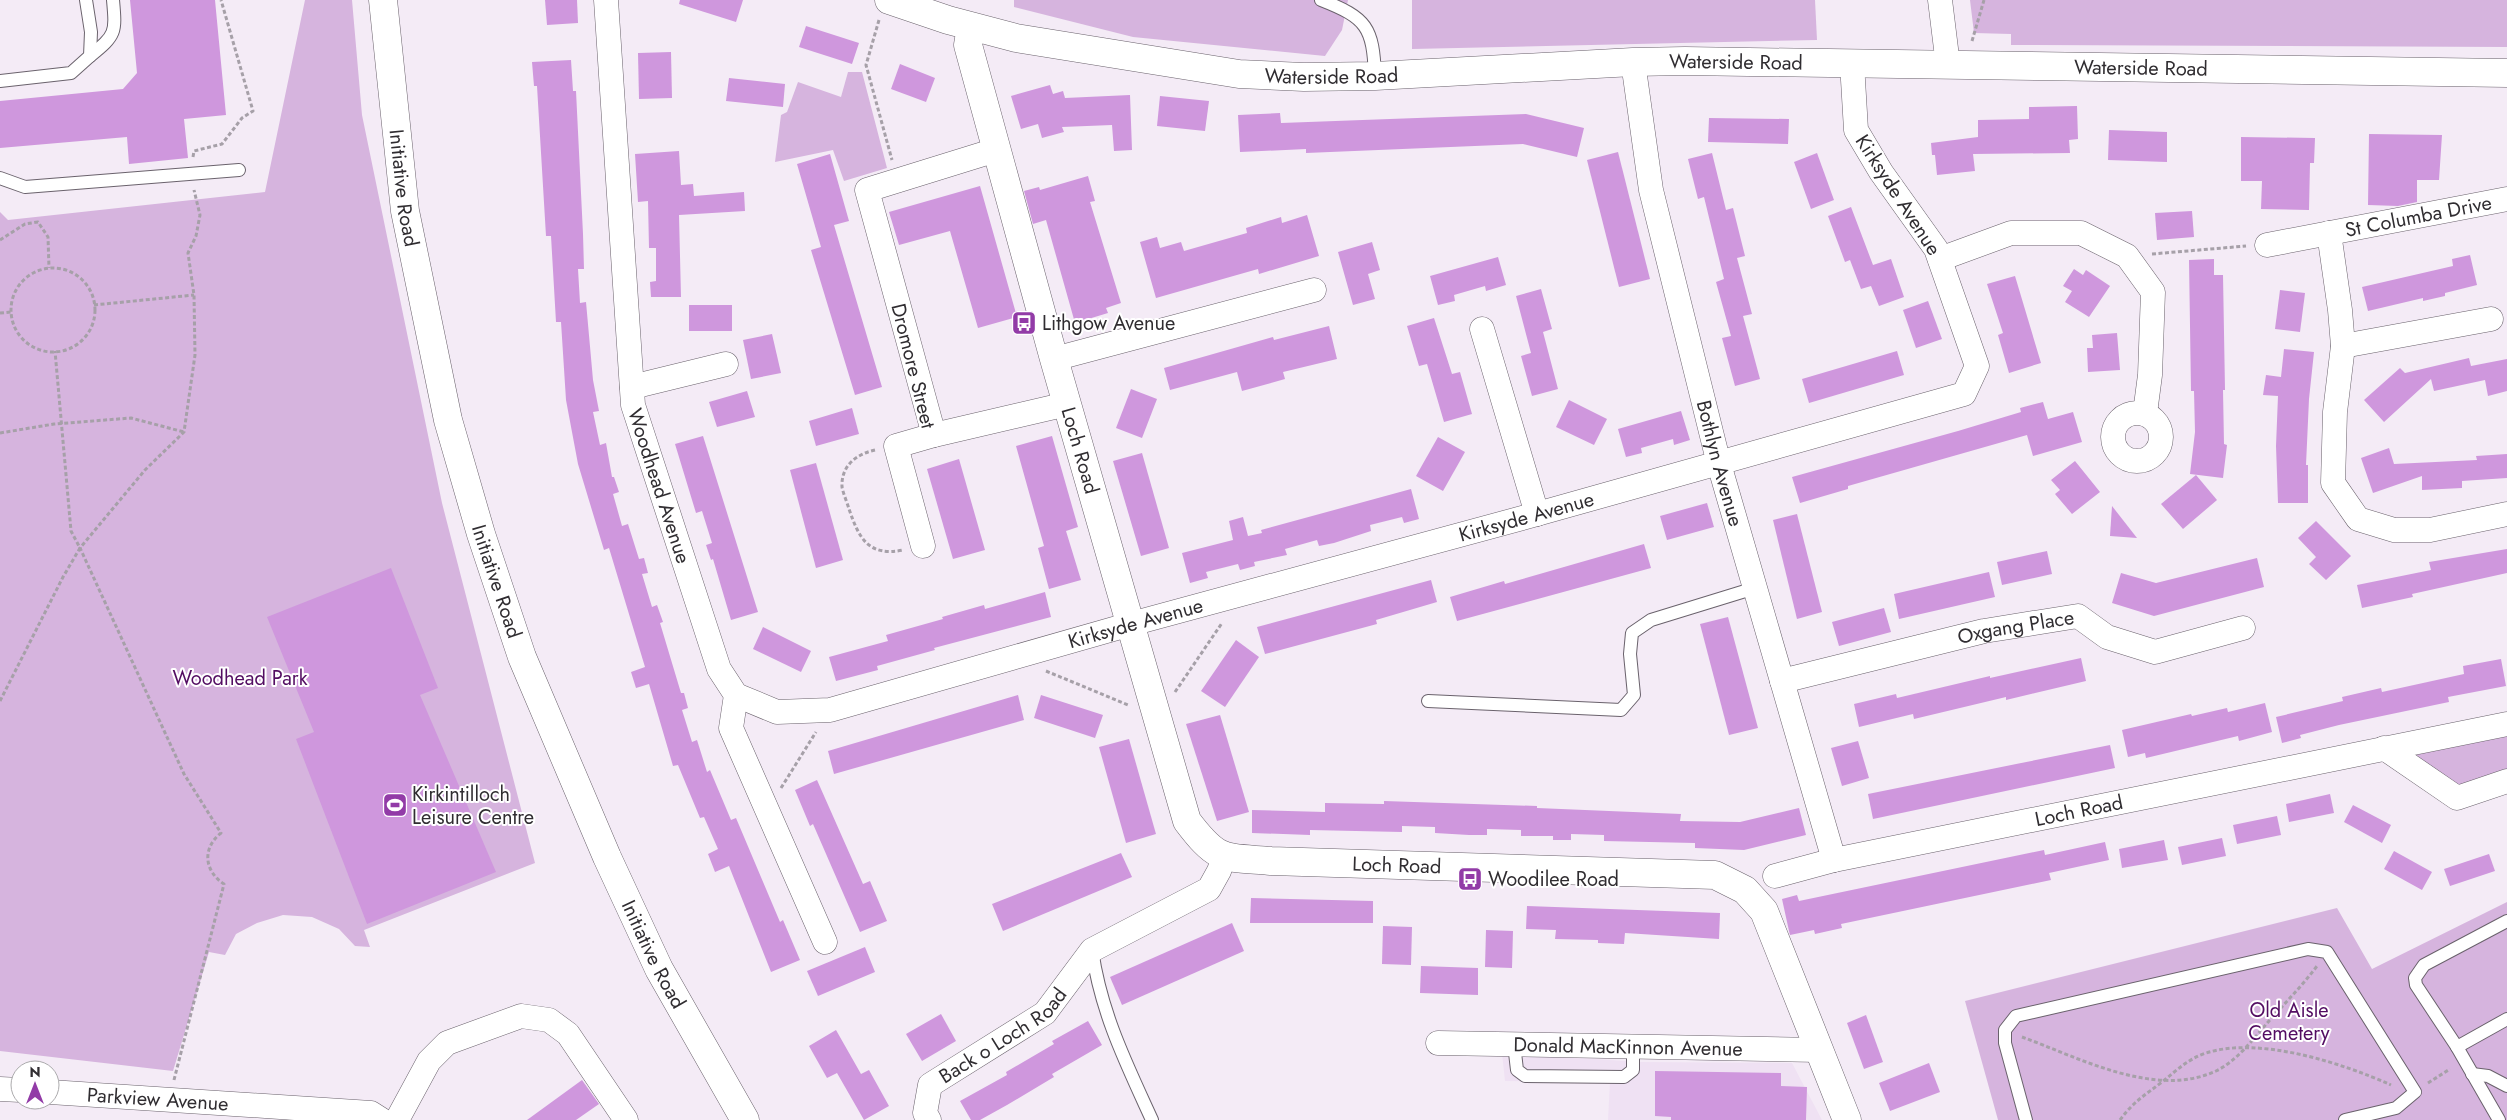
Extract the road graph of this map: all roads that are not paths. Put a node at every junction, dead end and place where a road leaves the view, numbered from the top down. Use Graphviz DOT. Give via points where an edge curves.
graph roads {
  1 [pos="86,0"];
  2 [pos="113,0"];
  3 [pos="383,0"];
  4 [pos="606,0"];
  5 [pos="1321,0"];
  6 [pos="1940,0"];
  7 [pos="885,7"];
  8 [pos="971,27"];
  9 [pos="90,56"];
  10 [pos="1633,62"];
  11 [pos="1852,63"];
  12 [pos="1956,65"];
  13 [pos="2507,73"];
  14 [pos="1375,76"];
  15 [pos="0,81"];
  16 [pos="996,150"];
  17 [pos="239,170"];
  18 [pos="0,178"];
  19 [pos="2507,199"];
  20 [pos="2329,233"];
  21 [pos="2267,245"];
  22 [pos="1940,260"];
  23 [pos="1314,290"];
  24 [pos="2491,320"];
  25 [pos="1482,329"];
  26 [pos="2343,346"];
  27 [pos="1054,359"];
  28 [pos="726,364"];
  29 [pos="632,388"];
  30 [pos="1067,404"];
  31 [pos="2145,413"];
  32 [pos="934,435"];
  33 [pos="1719,464"];
  34 [pos="1537,514"];
  35 [pos="2507,514"];
  36 [pos="923,546"];
  37 [pos="1755,588"];
  38 [pos="1131,624"];
  39 [pos="2243,628"];
  40 [pos="1782,681"];
  41 [pos="736,695"];
  42 [pos="1428,701"];
  43 [pos="2507,724"];
  44 [pos="2384,748"];
  45 [pos="2507,781"];
  46 [pos="1224,857"];
  47 [pos="1834,860"];
  48 [pos="1775,876"];
  49 [pos="2507,921"];
  50 [pos="825,942"];
  51 [pos="1092,950"];
  52 [pos="2507,1020"];
  53 [pos="1438,1043"];
  54 [pos="1514,1044"];
  55 [pos="1633,1046"];
  56 [pos="2457,1047"];
  57 [pos="1818,1050"];
  58 [pos="2472,1074"];
  59 [pos="2507,1086"];
  60 [pos="60,1093"];
  61 [pos="382,1120"];
  62 [pos="398,1120"];
  63 [pos="626,1120"];
  64 [pos="745,1120"];
  65 [pos="930,1120"];
  66 [pos="1152,1120"];
  67 [pos="1847,1120"];
  68 [pos="2026,1120"];
  69 [pos="2345,1120"];
  70 [pos="2499,1120"];
  1 -- 9 [label="lane" via="91,32"];
  2 -- 9 [label="lane" via="116,26 110,40"];
  3 -- 64 [label="main road, Initiative Road" via="405,211 448,420 481,534 522,657 607,857 659,969"];
  4 -- 29 [label="street, Woodhead Avenue"];
  5 -- 14 [label="lane" via="1364,23 1372,44"];
  6 -- 12 [label="street"];
  7 -- 8 [label="main road, Waterside Road"];
  8 -- 14 [label="main road, Waterside Road" via="1079,50 1239,74"];
  8 -- 16 [label="main road, Loch Road" via="968,45"];
  9 -- 15 [label="lane" via="70,72"];
  10 -- 11 [label="main road, Waterside Road"];
  10 -- 14 [label="main road, Waterside Road"];
  10 -- 33 [label="street, Bothlyn Avenue" via="1651,190"];
  11 -- 12 [label="main road, Waterside Road"];
  11 -- 22 [label="street, Kirksyde Avenue" via="1856,130 1863,146 1936,249"];
  12 -- 13 [label="main road, Waterside Road"];
  16 -- 27 [label="main road, Loch Road"];
  16 -- 32 [label="street, Dromore Street" via="867,190"];
  17 -- 18 [label="lane" via="25,187"];
  19 -- 20 [label="street, St Columba Drive"];
  20 -- 21 [label="street, St Columba Drive"];
  20 -- 26 [label="street, St Columba Drive"];
  22 -- 31 [label="street" via="2011,233 2081,233 2127,256 2153,292"];
  22 -- 33 [label="street, Kirksyde Avenue" via="1977,366 1964,394"];
  23 -- 27 [label="street"];
  24 -- 26 [label="street"];
  25 -- 34 [label="street"];
  26 -- 35 [label="street, St Columba Drive" via="2335,412 2333,482 2358,519 2394,530 2430,530"];
  27 -- 30 [label="main road, Loch Road"];
  28 -- 29 [label="street"];
  29 -- 41 [label="street, Woodhead Avenue" via="633,405 719,669"];
  30 -- 32 [label="street"];
  30 -- 38 [label="main road, Loch Road"];
  32 -- 36 [label="street, Dromore Street" via="896,446"];
  33 -- 34 [label="street, Kirksyde Avenue"];
  33 -- 37 [label="street, Bothlyn Avenue"];
  34 -- 38 [label="street, Kirksyde Avenue"];
  37 -- 40 [label="street, Bothlyn Avenue"];
  37 -- 42 [label="lane" via="1651,620 1632,633 1630,654 1634,695 1621,710"];
  38 -- 41 [label="street, Kirksyde Avenue" via="830,710 777,712"];
  38 -- 46 [label="main road, Loch Road" via="1186,821 1204,844"];
  39 -- 40 [label="street, Oxgang Place" via="2155,652 2107,636 2078,616 1984,631"];
  40 -- 47 [label="street, Bothlyn Avenue"];
  41 -- 50 [label="street" via="730,728"];
  43 -- 44 [label="street, Loch Road"];
  44 -- 45 [label="street" via="2457,798"];
  44 -- 47 [label="street, Loch Road"];
  46 -- 51 [label="street" via="1209,889"];
  46 -- 57 [label="main road, Loch Road" via="1715,875 1745,890 1764,911"];
  47 -- 48 [label="street, Loch Road"];
  49 -- 56 [label="lane" via="2424,965 2415,978 2416,985"];
  51 -- 65 [label="street, Back o Loch Road" via="1045,1012 930,1085 925,1113"];
  51 -- 66 [label="lane" via="1096,981 1112,1035"];
  52 -- 56 [label="lane"];
  53 -- 54 [label="street, Donald MacKinnon Avenue"];
  54 -- 55 [label="street, Donald MacKinnon Avenue"];
  54 -- 55 [label="lane" via="1517,1070 1524,1076 1624,1077 1633,1070"];
  55 -- 57 [label="street, Donald MacKinnon Avenue"];
  56 -- 58 [label="lane"];
  57 -- 67 [label="main road"];
  58 -- 59 [label="lane" via="2488,1076"];
  58 -- 70 [label="lane"];
  60 -- 61 [label="street, Parkview Avenue" via="371,1113"];
  62 -- 63 [label="street" via="430,1061 447,1043 521,1016 549,1020 568,1034"];
  68 -- 69 [label="lane" via="2005,1043 2005,1030 2016,1016 2308,949 2327,952 2415,1092 2396,1108"];
}
